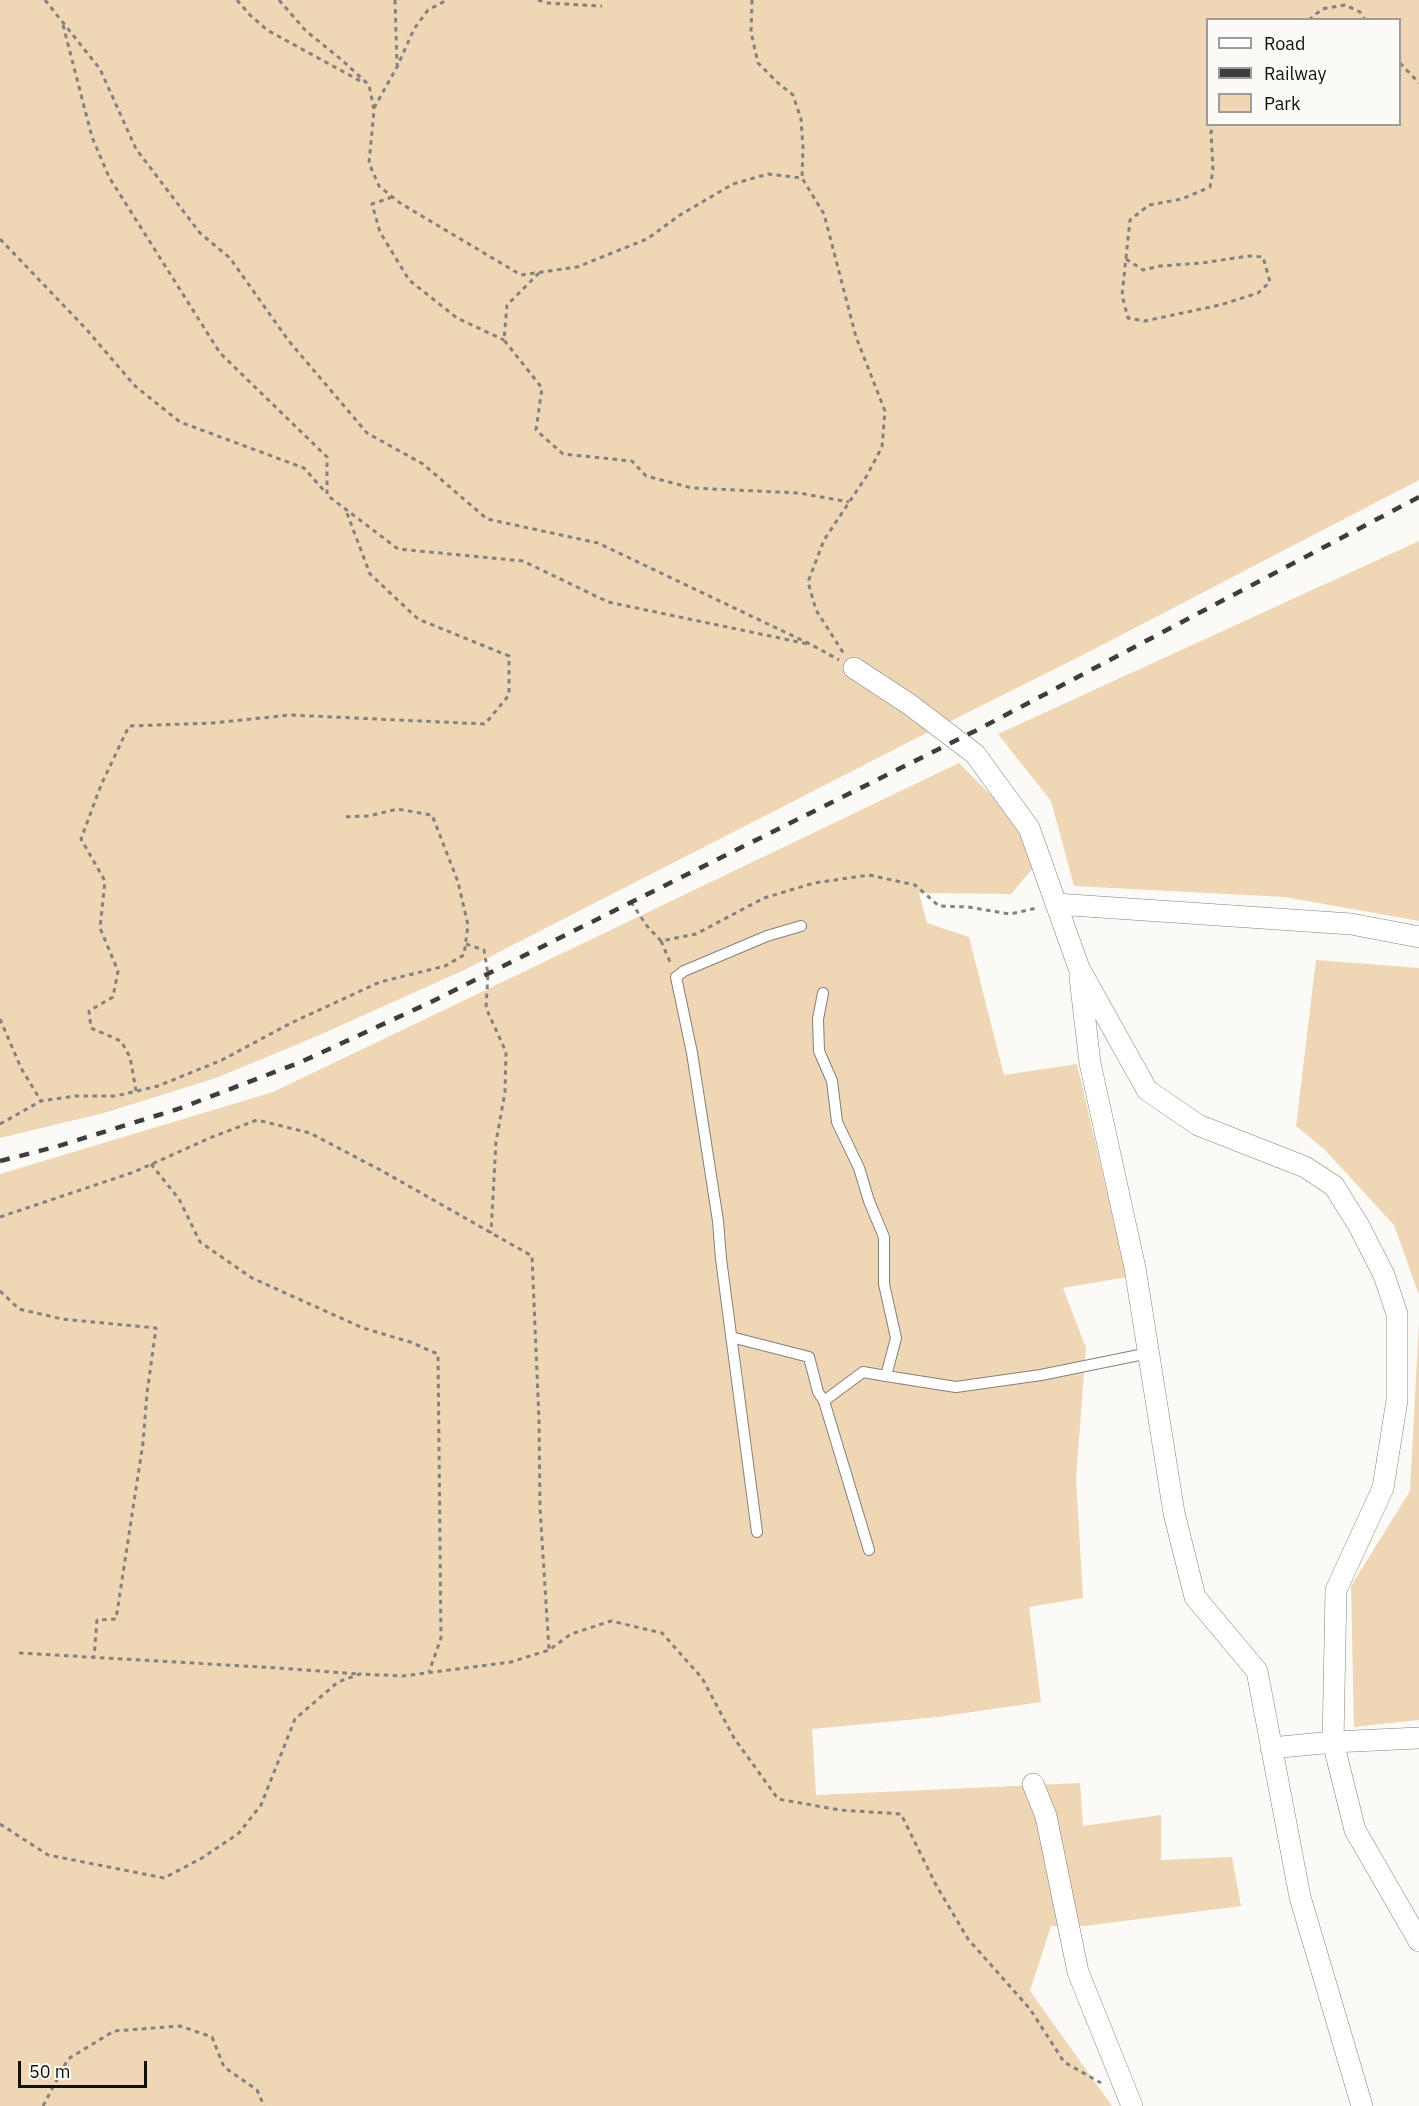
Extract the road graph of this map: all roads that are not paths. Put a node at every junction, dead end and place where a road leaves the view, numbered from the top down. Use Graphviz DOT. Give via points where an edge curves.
graph roads {
  1 [pos="854,668"];
  2 [pos="1056,904"];
  3 [pos="801,926"];
  4 [pos="1419,937"];
  5 [pos="1079,968"];
  6 [pos="823,993"];
  7 [pos="731,1337"];
  8 [pos="1149,1353"];
  9 [pos="886,1376"];
  10 [pos="824,1401"];
  11 [pos="757,1532"];
  12 [pos="869,1550"];
  13 [pos="1419,1738"];
  14 [pos="1333,1742"];
  15 [pos="1271,1748"];
  16 [pos="1033,1784"];
  17 [pos="1419,1941"];
  18 [pos="1132,2106"];
  19 [pos="1362,2106"];
  1 -- 2 [label="street" via="975,754 1029,828"];
  2 -- 4 [label="street" via="1351,924"];
  2 -- 5 [label="street"];
  3 -- 7 [label="lane" via="767,936 684,971 676,978 713,1185"];
  5 -- 8 [label="street" via="1090,1063 1135,1268"];
  5 -- 14 [label="street" via="1147,1090 1198,1125 1305,1167 1334,1186 1384,1275 1397,1314 1397,1400 1383,1488 1336,1590"];
  6 -- 9 [label="lane" via="818,1019 819,1051 832,1081 837,1122 884,1237 884,1284 896,1338"];
  7 -- 10 [label="lane" via="809,1357"];
  7 -- 11 [label="lane"];
  8 -- 9 [label="lane" via="1041,1376 956,1387"];
  8 -- 15 [label="street" via="1174,1512 1195,1597 1257,1671"];
  9 -- 10 [label="lane" via="862,1371"];
  10 -- 12 [label="lane"];
  13 -- 14 [label="street"];
  14 -- 15 [label="street"];
  14 -- 17 [label="street" via="1355,1830"];
  15 -- 19 [label="street" via="1300,1897"];
  16 -- 18 [label="street" via="1046,1816 1078,1972"];
}
